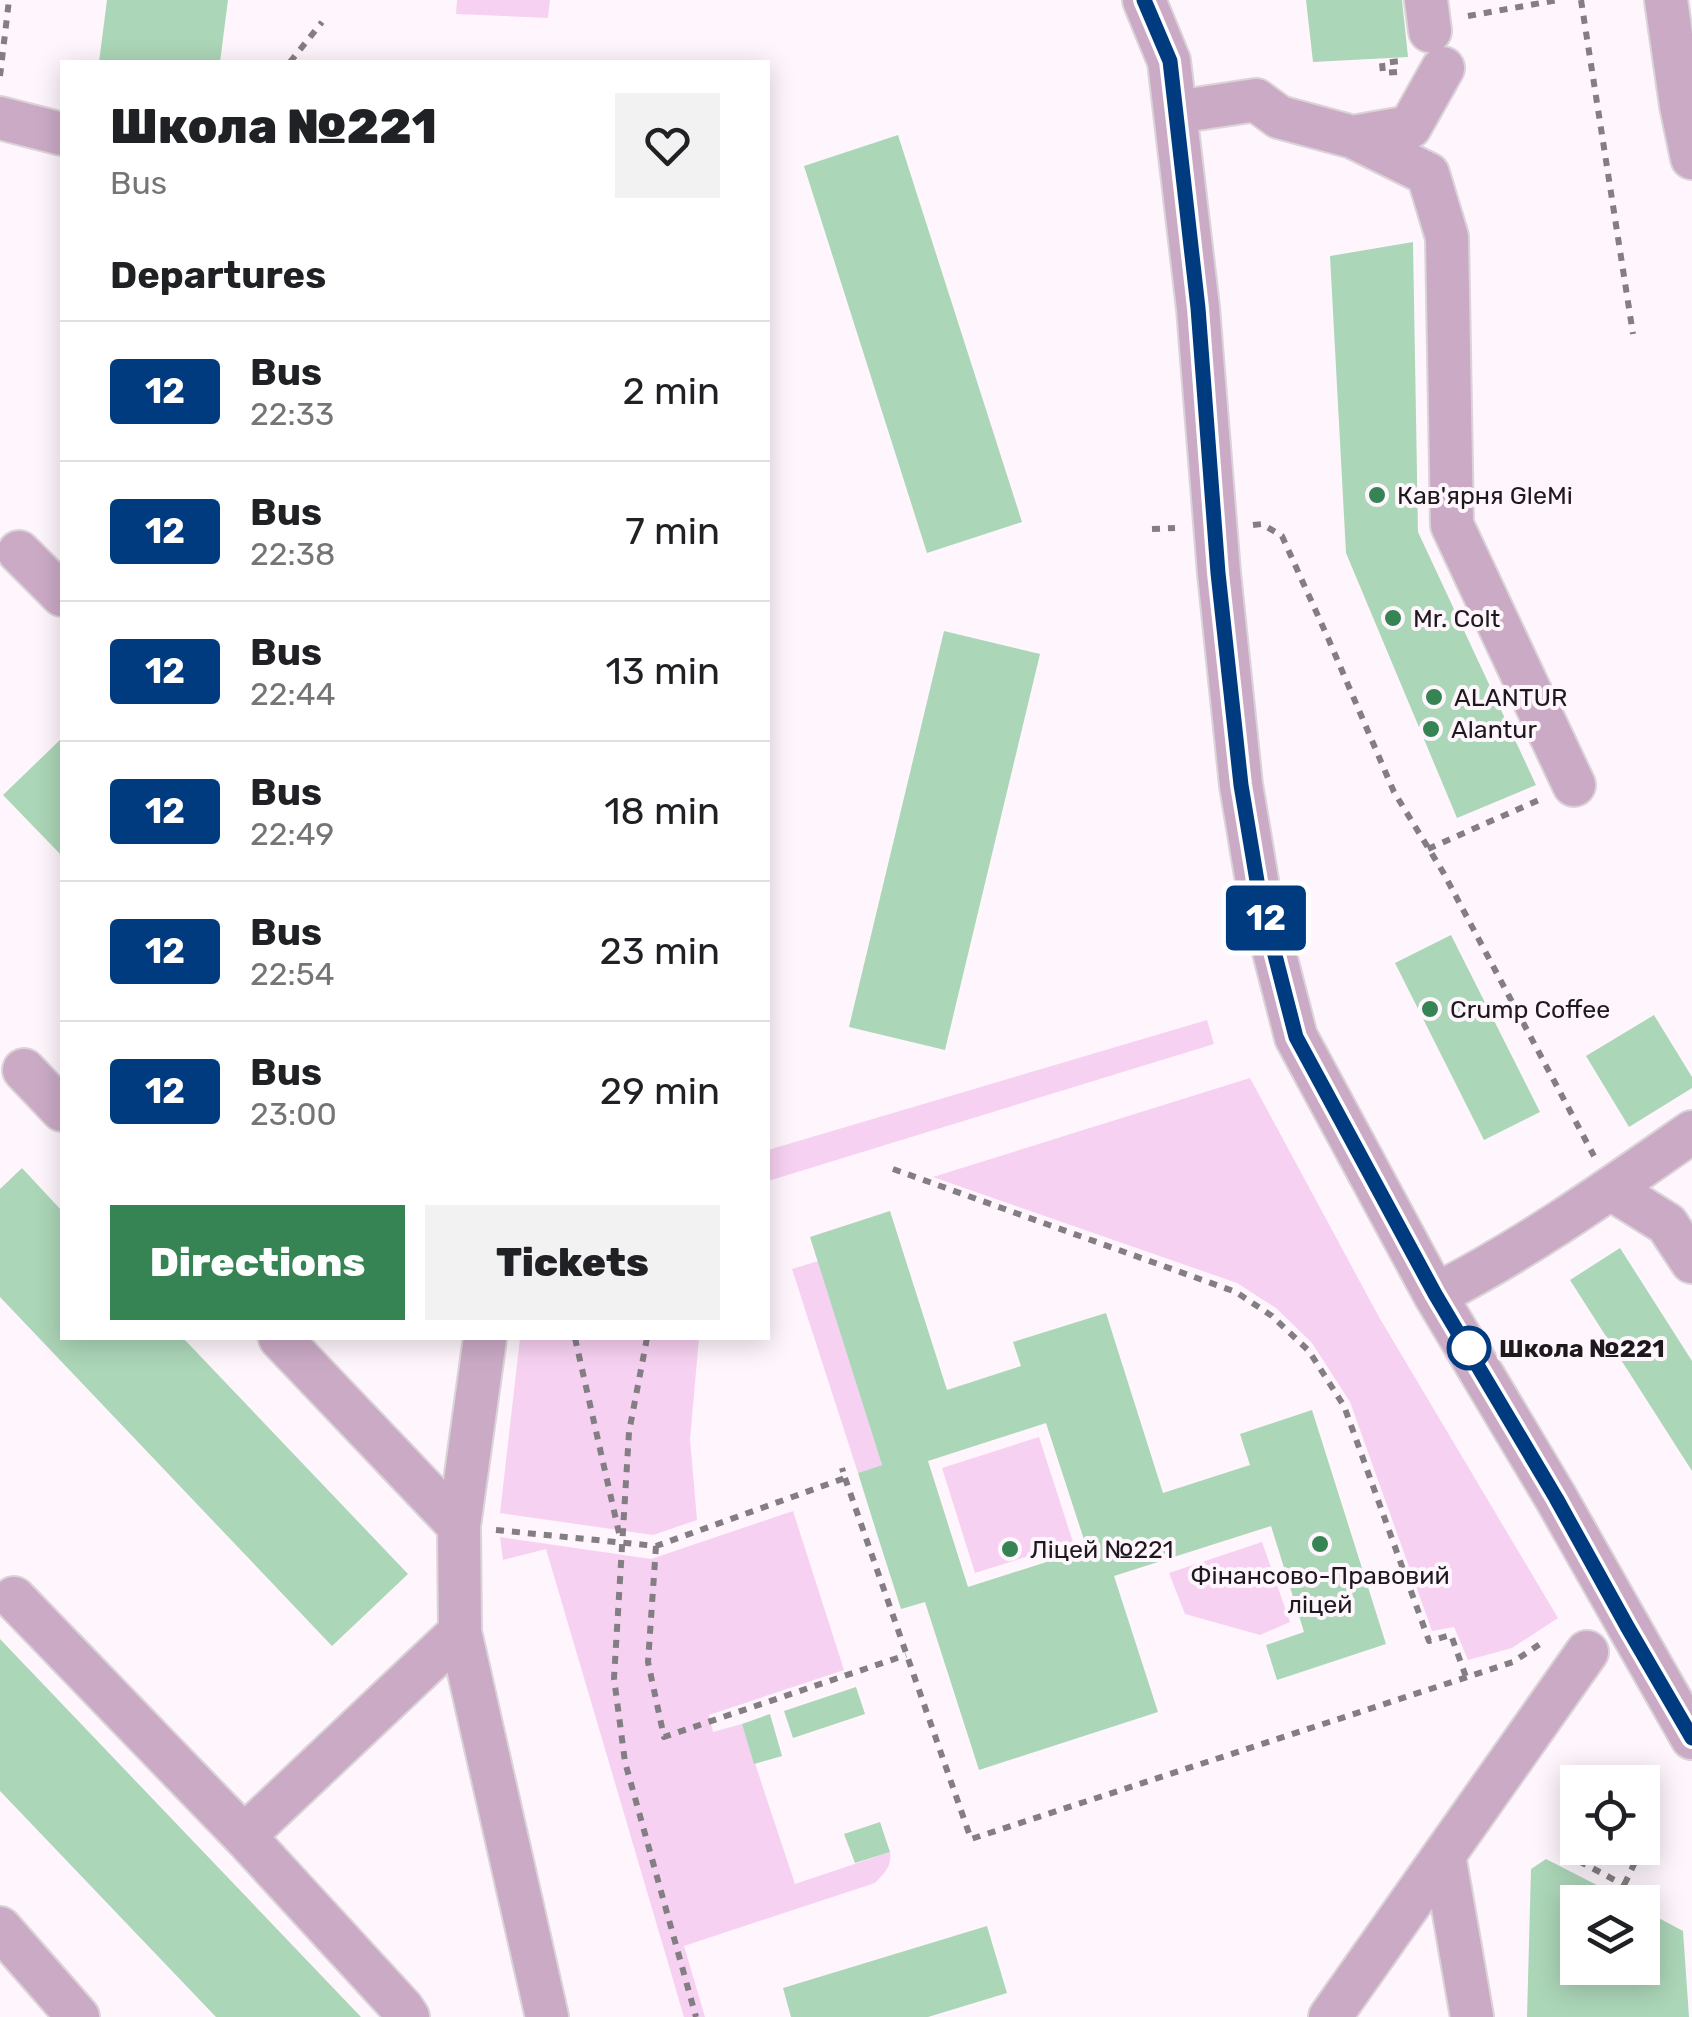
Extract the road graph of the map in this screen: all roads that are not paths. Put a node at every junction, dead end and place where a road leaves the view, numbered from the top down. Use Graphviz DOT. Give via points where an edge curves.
graph roads {
  1 [pos="1144,0"];
  2 [pos="1666,0"];
  3 [pos="1441,29"];
  4 [pos="1176,112"];
  5 [pos="0,118"];
  6 [pos="60,133"];
  7 [pos="1353,136"];
  8 [pos="1692,158"];
  9 [pos="19,552"];
  10 [pos="60,593"];
  11 [pos="1574,785"];
  12 [pos="24,1070"];
  13 [pos="60,1108"];
  14 [pos="1692,1132"];
  15 [pos="1611,1189"];
  16 [pos="1692,1262"];
  17 [pos="1435,1294"];
  18 [pos="282,1340"];
  19 [pos="485,1340"];
  20 [pos="460,1526"];
  21 [pos="14,1598"];
  22 [pos="460,1632"];
  23 [pos="1572,1643"];
  24 [pos="1692,1738"];
  25 [pos="244,1836"];
  26 [pos="1444,1854"];
  27 [pos="0,1928"];
  28 [pos="78,2017"];
  29 [pos="408,2017"];
  30 [pos="547,2017"];
  31 [pos="1330,2017"];
  32 [pos="1472,2017"];
  1 -- 4 [label="street" via="1170,61"];
  2 -- 8 [label="street"];
  3 -- 7 [label="street" via="1410,128"];
  4 -- 7 [label="street" via="1256,100 1279,117"];
  4 -- 17 [label="street" via="1218,573 1259,893 1296,1037"];
  5 -- 6 [label="street"];
  7 -- 11 [label="street" via="1428,174 1447,238 1452,525"];
  9 -- 10 [label="street"];
  12 -- 13 [label="street"];
  14 -- 15 [label="street"];
  15 -- 16 [label="street" via="1667,1224"];
  15 -- 17 [label="street"];
  17 -- 24 [label="street"];
  18 -- 20 [label="street"];
  19 -- 20 [label="street"];
  20 -- 22 [label="street"];
  21 -- 25 [label="street"];
  22 -- 25 [label="street"];
  22 -- 30 [label="street"];
  23 -- 26 [label="street"];
  25 -- 29 [label="street"];
  26 -- 31 [label="street"];
  26 -- 32 [label="street"];
  27 -- 28 [label="street"];
}
